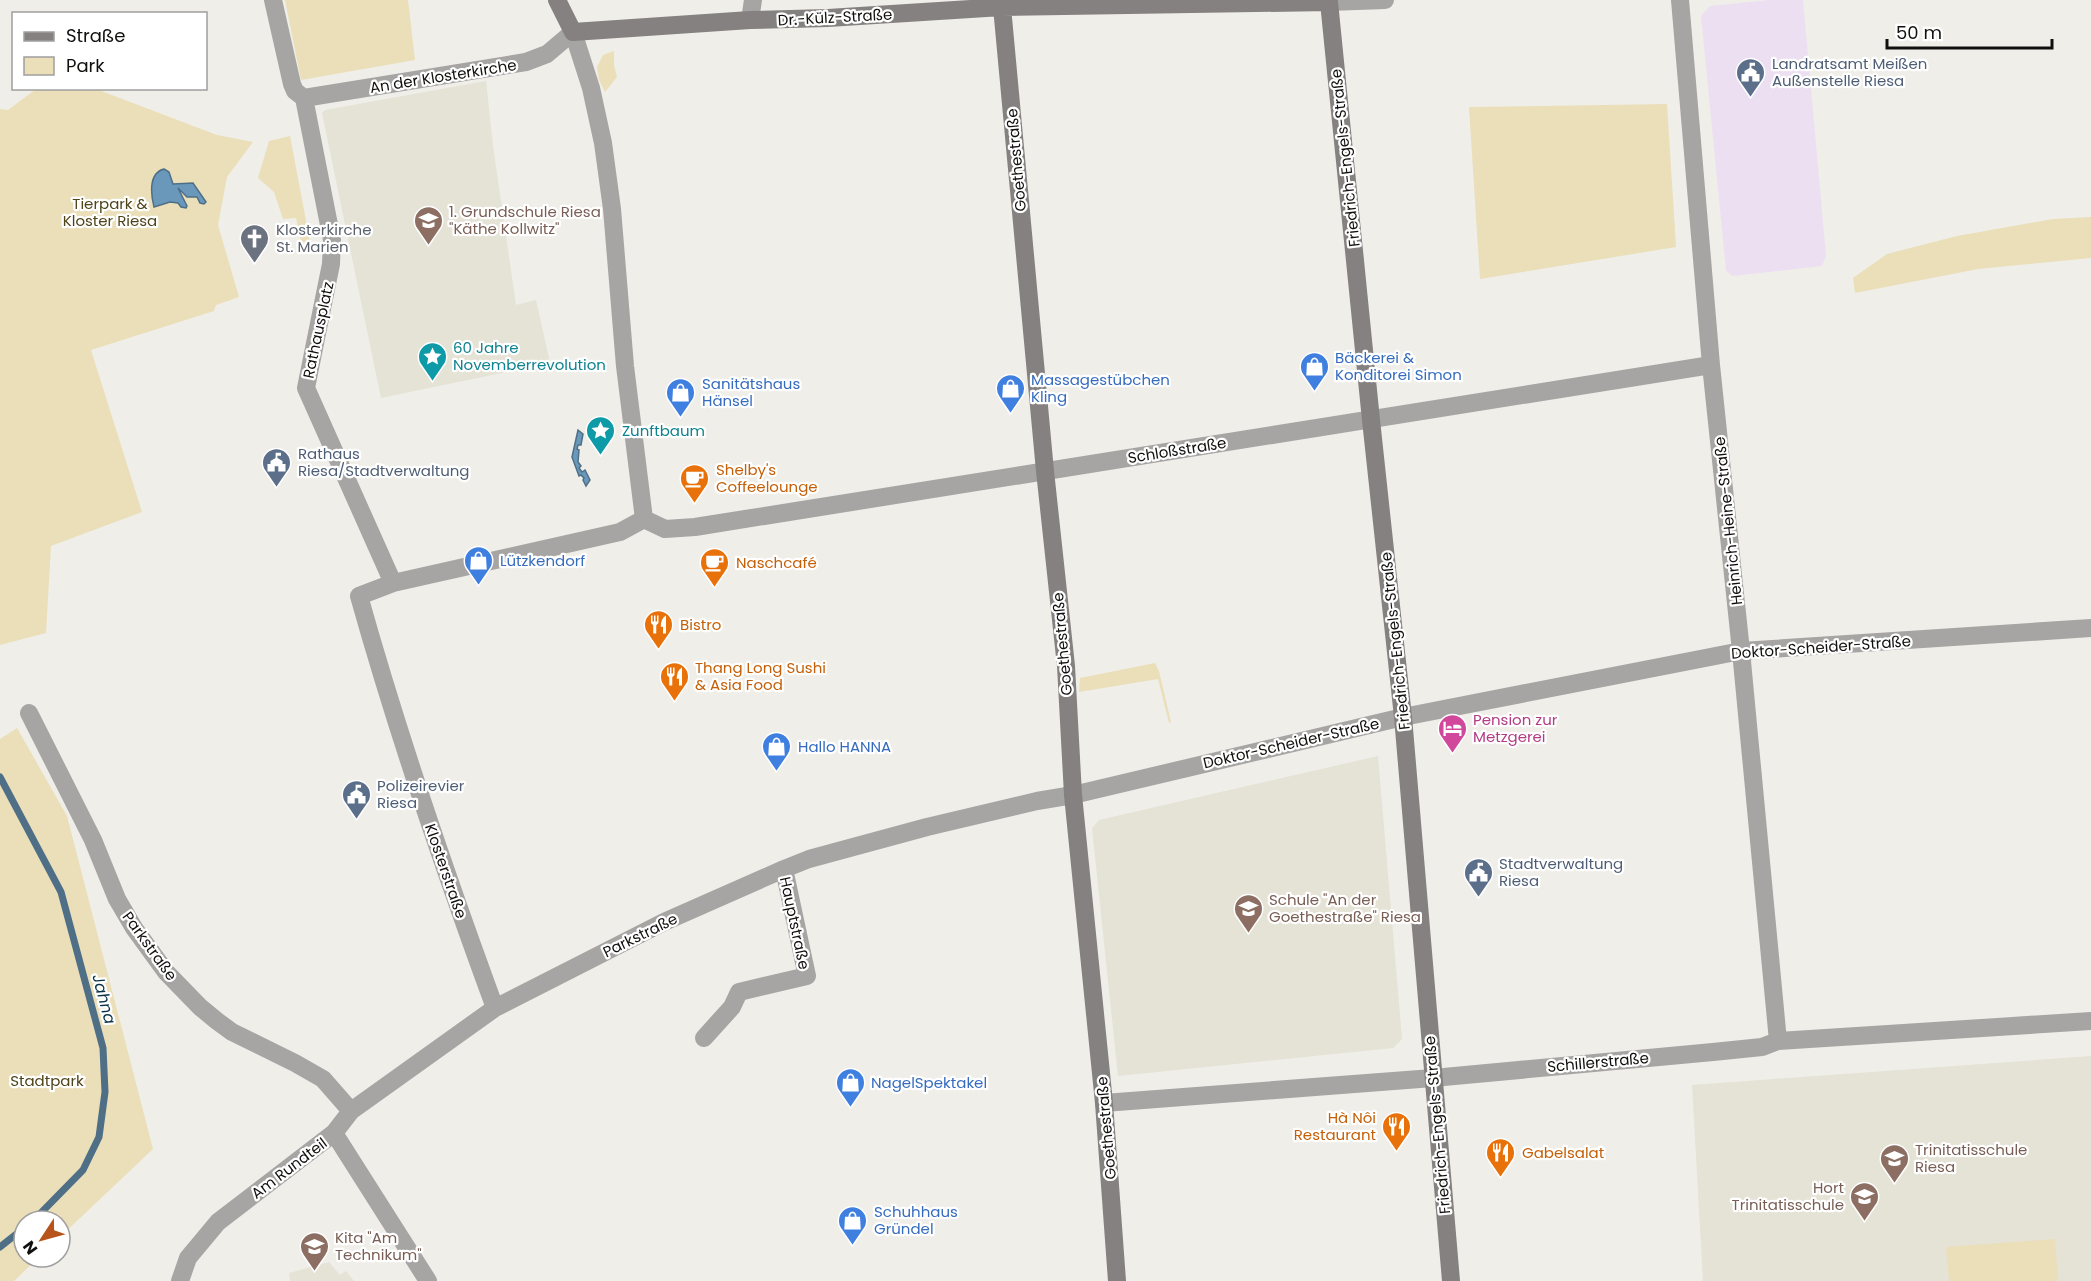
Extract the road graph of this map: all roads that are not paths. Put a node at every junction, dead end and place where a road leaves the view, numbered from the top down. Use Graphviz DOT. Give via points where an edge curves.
graph roads {
  1 [pos="273,0"];
  2 [pos="557,0"];
  3 [pos="753,0"];
  4 [pos="1385,0"];
  5 [pos="1680,0"];
  6 [pos="1329,2"];
  7 [pos="1002,7"];
  8 [pos="750,20"];
  9 [pos="573,32"];
  10 [pos="304,98"];
  11 [pos="1711,365"];
  12 [pos="1371,420"];
  13 [pos="1045,471"];
  14 [pos="644,519"];
  15 [pos="393,583"];
  16 [pos="2091,628"];
  17 [pos="1741,651"];
  18 [pos="29,713"];
  19 [pos="1403,717"];
  20 [pos="1073,795"];
  21 [pos="784,869"];
  22 [pos="495,1008"];
  23 [pos="2091,1021"];
  24 [pos="704,1038"];
  25 [pos="1778,1041"];
  26 [pos="1433,1078"];
  27 [pos="1104,1103"];
  28 [pos="351,1111"];
  29 [pos="334,1133"];
  30 [pos="180,1281"];
  31 [pos="428,1281"];
  32 [pos="1117,1281"];
  33 [pos="1451,1281"];
  1 -- 10 [label="street, Rathausplatz" via="292,84"];
  2 -- 9 [label="main road"];
  3 -- 8 [label="street"];
  4 -- 6 [label="street, Dr.-Külz-Straße"];
  5 -- 11 [label="street, Heinrich-Heine-Straße"];
  6 -- 7 [label="main road, Dr.-Külz-Straße"];
  6 -- 12 [label="main road, Friedrich-Engels-Straße"];
  7 -- 8 [label="main road, Dr.-Külz-Straße"];
  7 -- 13 [label="main road, Goethestraße"];
  8 -- 9 [label="main road, Dr.-Külz-Straße"];
  9 -- 10 [label="street, An der Klosterkirche" via="547,54 526,63"];
  9 -- 14 [label="street" via="603,144"];
  10 -- 15 [label="street, Rathausplatz" via="332,240 331,264 306,388"];
  11 -- 12 [label="street, Schloßstraße"];
  11 -- 17 [label="street, Heinrich-Heine-Straße"];
  12 -- 13 [label="street, Schloßstraße"];
  12 -- 19 [label="main road, Friedrich-Engels-Straße"];
  13 -- 14 [label="street, Schloßstraße" via="695,527 665,529"];
  13 -- 20 [label="main road, Goethestraße" via="1066,666"];
  14 -- 15 [label="street" via="620,532"];
  15 -- 22 [label="street, Klosterstraße" via="359,596 454,896"];
  16 -- 17 [label="street, Doktor-Scheider-Straße"];
  17 -- 19 [label="street, Doktor-Scheider-Straße"];
  17 -- 25 [label="street, Heinrich-Heine-Straße"];
  18 -- 28 [label="street, Parkstraße" via="93,840 117,899 166,972 200,1007 232,1032 323,1079"];
  19 -- 20 [label="street, Doktor-Scheider-Straße"];
  19 -- 26 [label="main road, Friedrich-Engels-Straße"];
  20 -- 21 [label="street, Doktor-Scheider-Straße" via="927,827"];
  20 -- 27 [label="main road, Goethestraße"];
  21 -- 22 [label="street, Parkstraße" via="664,922"];
  21 -- 24 [label="street, Hauptstraße" via="807,976 740,992"];
  22 -- 28 [label="street, Parkstraße"];
  23 -- 25 [label="street, Schillerstraße"];
  25 -- 26 [label="street, Schillerstraße" via="1762,1047"];
  26 -- 27 [label="street, Schillerstraße"];
  26 -- 33 [label="main road, Friedrich-Engels-Straße"];
  27 -- 32 [label="main road, Goethestraße"];
  28 -- 29 [label="street, Parkstraße"];
  29 -- 30 [label="street, Am Rundteil" via="218,1221 188,1258"];
  29 -- 31 [label="street, Am Rundteil"];
}
